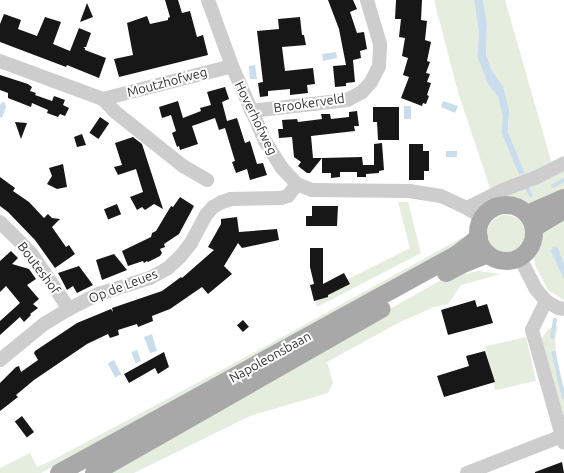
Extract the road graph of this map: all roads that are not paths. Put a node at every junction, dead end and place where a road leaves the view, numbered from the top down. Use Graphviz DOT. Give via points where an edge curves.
graph roads {
  1 [pos="208,0"];
  2 [pos="367,0"];
  3 [pos="0,61"];
  4 [pos="232,66"];
  5 [pos="103,99"];
  6 [pos="251,111"];
  7 [pos="564,163"];
  8 [pos="207,180"];
  9 [pos="297,184"];
  10 [pos="564,198"];
  11 [pos="467,208"];
  12 [pos="564,210"];
  13 [pos="483,218"];
  14 [pos="530,221"];
  15 [pos="2,228"];
  16 [pos="479,237"];
  17 [pos="488,254"];
  18 [pos="520,258"];
  19 [pos="546,301"];
  20 [pos="69,309"];
  21 [pos="564,309"];
  22 [pos="0,360"];
  23 [pos="563,440"];
  24 [pos="59,473"];
  25 [pos="94,473"];
  26 [pos="467,473"];
  1 -- 4 [label="street, Hoverhofweg"];
  2 -- 6 [label="street, Brookerveld" via="380,44 379,66 371,82 362,92 347,100"];
  3 -- 5 [label="street, Moutzhofweg"];
  4 -- 5 [label="street, Moutzhofweg"];
  4 -- 6 [label="street, Hoverhofweg"];
  5 -- 8 [label="street, Moutzhofweg" via="114,111 183,166"];
  6 -- 9 [label="street, Hoverhofweg" via="280,167"];
  7 -- 11 [label="street"];
  9 -- 11 [label="street, Hoverhofweg" via="312,190 409,191 441,196"];
  9 -- 20 [label="street, Op de Leues" via="288,196 231,199 218,204 206,215 180,257 168,268 150,278 99,294"];
  10 -- 14 [label="main road"];
  11 -- 13 [label="street, Hoverhofweg"];
  12 -- 14 [label="main road"];
  13 -- 14 [label="main road" via="495,207 504,205 520,209"];
  13 -- 16 [label="main road"];
  14 -- 18 [label="main road" via="532,245"];
  15 -- 20 [label="street, Bouteshof" via="30,253"];
  16 -- 17 [label="main road"];
  16 -- 24 [label="main road, Napoleonsbaan" via="456,255"];
  17 -- 18 [label="main road" via="503,261"];
  17 -- 25 [label="main road, Napoleonsbaan" via="461,265"];
  18 -- 19 [label="street" via="535,288"];
  19 -- 21 [label="street"];
  19 -- 23 [label="street" via="532,330"];
  20 -- 22 [label="street, Op de Leues" via="44,324"];
  23 -- 26 [label="street"];
}
